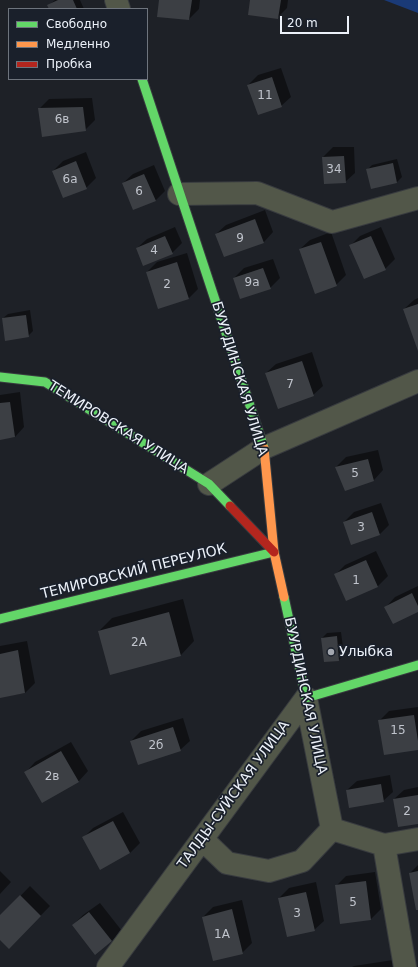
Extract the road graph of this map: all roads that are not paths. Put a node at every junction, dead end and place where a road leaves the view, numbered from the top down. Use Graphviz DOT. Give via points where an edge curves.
graph roads {
  1 [pos="142,80"];
  2 [pos="179,194"];
  3 [pos="418,198"];
  4 [pos="0,377"];
  5 [pos="418,381"];
  6 [pos="264,448"];
  7 [pos="209,484"];
  8 [pos="274,552"];
  9 [pos="0,618"];
  10 [pos="418,666"];
  11 [pos="306,698"];
  12 [pos="332,829"];
  13 [pos="202,839"];
  14 [pos="418,839"];
  15 [pos="384,845"];
  16 [pos="108,967"];
  17 [pos="405,967"];
  1 -- 2 [label="street, БУУРДИНСКАЯ УЛИЦА"];
  2 -- 3 [label="street" via="257,193 332,222"];
  2 -- 6 [label="street, БУУРДИНСКАЯ УЛИЦА"];
  4 -- 7 [label="street, ТЕМИРОВСКАЯ УЛИЦА" via="45,382"];
  5 -- 6 [label="street"];
  6 -- 7 [label="street"];
  6 -- 8 [label="street, БУУРДИНСКАЯ УЛИЦА"];
  7 -- 8 [label="street, ТЕМИРОВСКАЯ УЛИЦА"];
  8 -- 9 [label="street, ТЕМИРОВСКИЙ ПЕРЕУЛОК"];
  8 -- 11 [label="street, БУУРДИНСКАЯ УЛИЦА"];
  10 -- 11 [label="street"];
  11 -- 12 [label="street, БУУРДИНСКАЯ УЛИЦА"];
  11 -- 13 [label="street, ТАЛДЫ-СУЙСКАЯ УЛИЦА"];
  12 -- 13 [label="street" via="302,861 269,871 227,863"];
  12 -- 15 [label="street"];
  13 -- 16 [label="street, ТАЛДЫ-СУЙСКАЯ УЛИЦА"];
  14 -- 15 [label="street"];
  15 -- 17 [label="street"];
}
